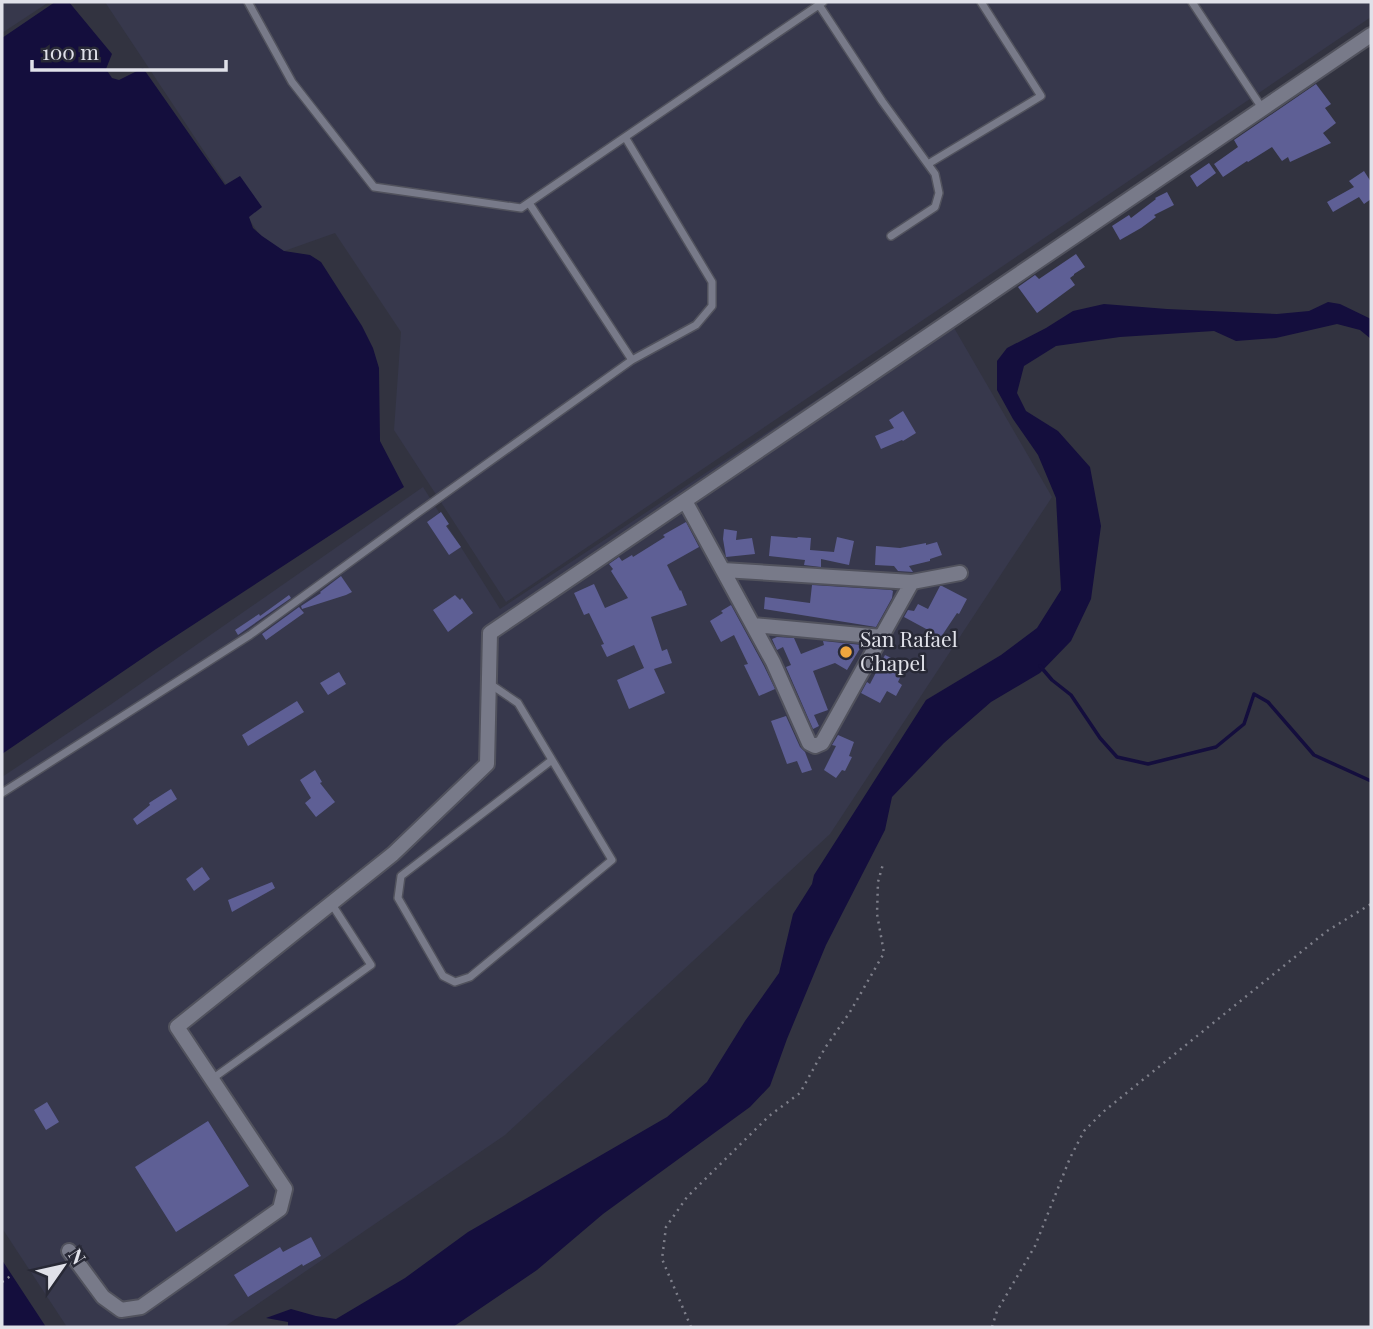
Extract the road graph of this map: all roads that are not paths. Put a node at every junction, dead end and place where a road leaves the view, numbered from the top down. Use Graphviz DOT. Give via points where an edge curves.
graph roads {
  1 [pos="248,2"];
  2 [pos="981,2"];
  3 [pos="1192,2"];
  4 [pos="821,3"];
  5 [pos="1371,35"];
  6 [pos="1262,109"];
  7 [pos="625,137"];
  8 [pos="928,164"];
  9 [pos="529,203"];
  10 [pos="891,236"];
  11 [pos="632,360"];
  12 [pos="685,500"];
  13 [pos="723,570"];
  14 [pos="960,573"];
  15 [pos="912,582"];
  16 [pos="753,625"];
  17 [pos="882,637"];
  18 [pos="489,684"];
  19 [pos="552,760"];
  20 [pos="2,793"];
  21 [pos="331,903"];
  22 [pos="212,1079"];
  23 [pos="69,1251"];
  1 -- 9 [label="lane" via="292,82 374,187 521,208"];
  2 -- 8 [label="lane" via="1041,96"];
  3 -- 6 [label="lane"];
  4 -- 7 [label="lane"];
  4 -- 8 [label="lane"];
  5 -- 6 [label="street"];
  6 -- 12 [label="street"];
  7 -- 9 [label="lane"];
  7 -- 11 [label="lane" via="712,282 712,306 696,325"];
  8 -- 10 [label="lane" via="939,193 935,207"];
  9 -- 11 [label="lane"];
  11 -- 20 [label="lane" via="250,635"];
  12 -- 13 [label="street"];
  12 -- 18 [label="street" via="490,633"];
  13 -- 15 [label="street"];
  13 -- 16 [label="street"];
  14 -- 15 [label="street"];
  15 -- 17 [label="street"];
  16 -- 17 [label="street"];
  16 -- 17 [label="street" via="809,743 815,746 822,743"];
  18 -- 19 [label="lane" via="518,703"];
  18 -- 21 [label="street" via="488,764 393,854"];
  19 -- 19 [label="lane" via="612,860 470,977 455,982 443,976 398,898 401,876"];
  21 -- 22 [label="street" via="177,1027"];
  21 -- 22 [label="lane" via="371,965"];
  22 -- 23 [label="street" via="285,1189 280,1209 141,1307 121,1310 103,1297"];
}
